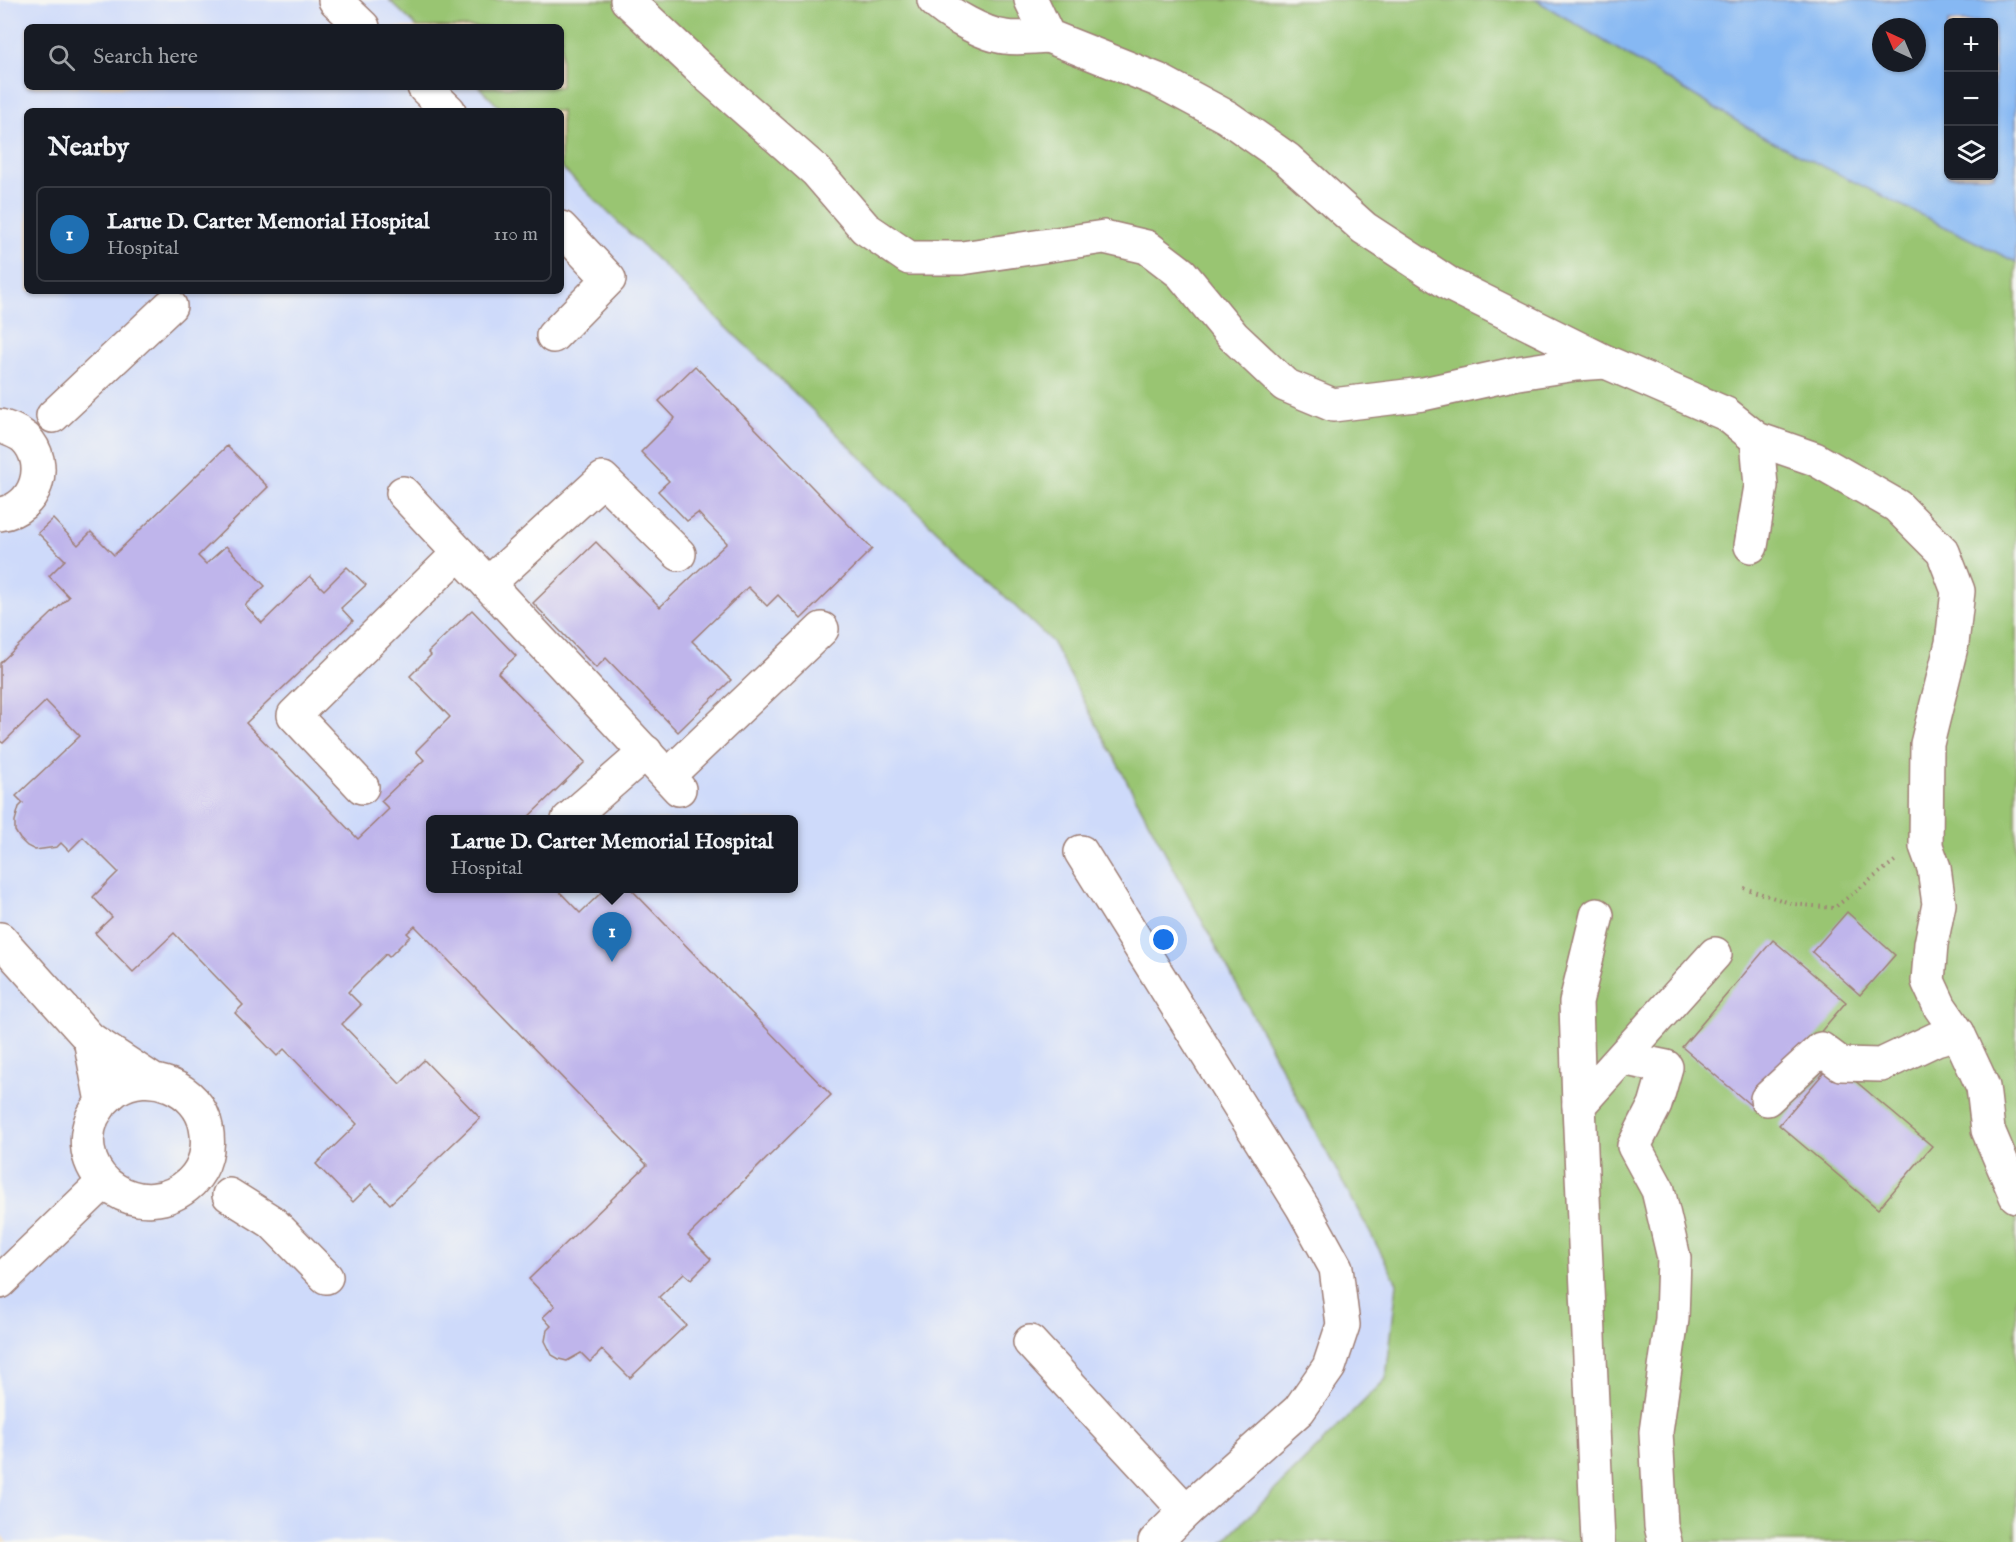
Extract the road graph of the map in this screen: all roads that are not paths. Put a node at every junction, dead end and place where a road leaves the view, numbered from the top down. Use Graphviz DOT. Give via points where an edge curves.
graph roads {
  1 [pos="335,0"];
  2 [pos="627,0"];
  3 [pos="934,0"];
  4 [pos="1031,0"];
  5 [pos="360,24"];
  6 [pos="1048,36"];
  7 [pos="427,90"];
  8 [pos="446,108"];
  9 [pos="564,231"];
  10 [pos="170,306"];
  11 [pos="553,336"];
  12 [pos="1606,362"];
  13 [pos="52,416"];
  14 [pos="6,428"];
  15 [pos="1757,439"];
  16 [pos="36,455"];
  17 [pos="1815,459"];
  18 [pos="1761,486"];
  19 [pos="403,493"];
  20 [pos="0,514"];
  21 [pos="1751,546"];
  22 [pos="459,553"];
  23 [pos="679,554"];
  24 [pos="489,584"];
  25 [pos="822,629"];
  26 [pos="664,772"];
  27 [pos="362,787"];
  28 [pos="576,815"];
  29 [pos="1081,852"];
  30 [pos="1597,915"];
  31 [pos="0,939"];
  32 [pos="1715,954"];
  33 [pos="1958,1033"];
  34 [pos="90,1039"];
  35 [pos="1622,1058"];
  36 [pos="154,1081"];
  37 [pos="1767,1099"];
  38 [pos="102,1102"];
  39 [pos="1579,1104"];
  40 [pos="208,1137"];
  41 [pos="104,1182"];
  42 [pos="183,1189"];
  43 [pos="229,1195"];
  44 [pos="2016,1196"];
  45 [pos="326,1277"];
  46 [pos="0,1282"];
  47 [pos="1030,1342"];
  48 [pos="1186,1511"];
  49 [pos="1155,1542"];
  50 [pos="1598,1542"];
  51 [pos="1665,1542"];
  1 -- 5 [label="street"];
  2 -- 12 [label="street" via="816,171 865,228 909,258 962,258 1104,237 1147,247 1181,273 1233,336 1285,385 1333,405 1423,394 1518,373"];
  3 -- 6 [label="street" via="982,30 1004,37"];
  4 -- 6 [label="street"];
  6 -- 12 [label="street" via="1158,80 1227,117 1287,159 1364,228 1442,279"];
  7 -- 8 [label="street"];
  9 -- 11 [label="street" via="609,279"];
  10 -- 13 [label="street"];
  12 -- 15 [label="street" via="1726,414"];
  13 -- 14 [label="street"];
  13 -- 16 [label="street"];
  14 -- 16 [label="street" via="25,439"];
  15 -- 17 [label="street"];
  15 -- 18 [label="street"];
  16 -- 20 [label="street" via="37,483 30,496 19,507"];
  17 -- 18 [label="street"];
  17 -- 33 [label="street" via="1897,506 1943,552 1958,591 1952,643 1927,744 1926,846 1939,904 1928,981"];
  18 -- 21 [label="street"];
  19 -- 22 [label="street"];
  22 -- 24 [label="street"];
  22 -- 27 [label="street" via="294,715"];
  23 -- 24 [label="street" via="603,479"];
  24 -- 26 [label="street"];
  25 -- 26 [label="street"];
  26 -- 28 [label="street"];
  29 -- 48 [label="street" via="1304,1208 1336,1268 1343,1325 1329,1367 1299,1410"];
  30 -- 39 [label="street" via="1575,1002"];
  31 -- 34 [label="street"];
  32 -- 35 [label="street"];
  33 -- 37 [label="street" via="1881,1065 1841,1064 1821,1048"];
  33 -- 44 [label="street" via="1983,1087 1988,1130"];
  34 -- 36 [label="street"];
  34 -- 38 [label="street"];
  35 -- 39 [label="street"];
  35 -- 51 [label="street" via="1666,1067 1655,1105 1634,1146 1658,1190 1674,1258 1672,1319 1656,1432"];
  36 -- 38 [label="street" via="116,1089"];
  36 -- 40 [label="street" via="171,1084 186,1094 205,1121"];
  38 -- 41 [label="street" via="92,1117 88,1142 94,1167"];
  39 -- 50 [label="street"];
  40 -- 42 [label="street" via="206,1157 197,1175"];
  40 -- 43 [label="street"];
  41 -- 42 [label="street" via="133,1199 168,1197"];
  41 -- 46 [label="street"];
  42 -- 43 [label="street"];
  43 -- 45 [label="street" via="272,1222"];
  47 -- 48 [label="street"];
  48 -- 49 [label="street"];
}
